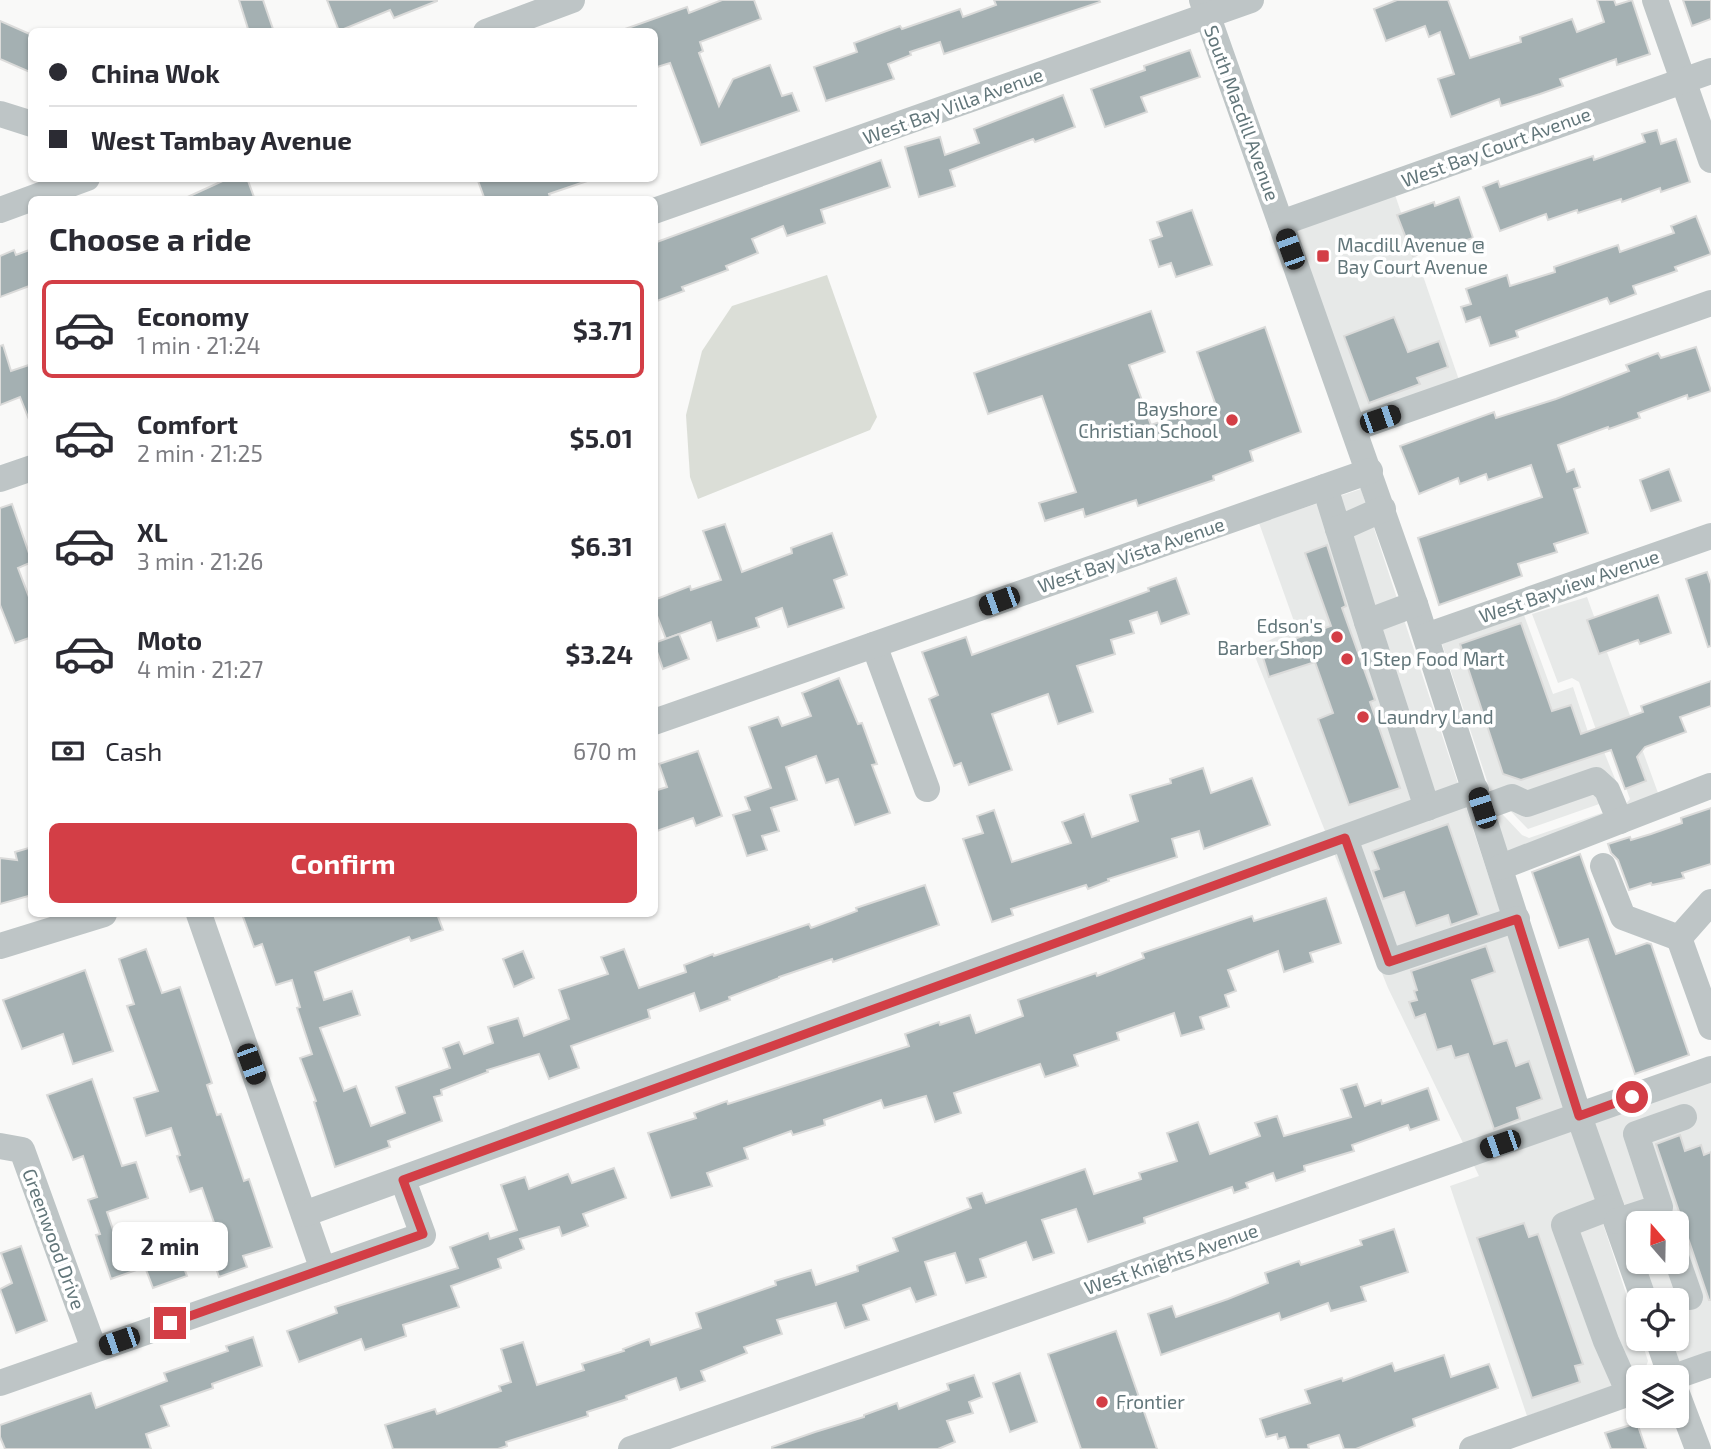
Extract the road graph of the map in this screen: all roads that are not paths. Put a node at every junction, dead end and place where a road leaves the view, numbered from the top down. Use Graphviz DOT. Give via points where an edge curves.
graph roads {
  1 [pos="572,0"];
  2 [pos="1251,0"];
  3 [pos="1655,0"];
  4 [pos="1205,8"];
  5 [pos="497,28"];
  6 [pos="1711,71"];
  7 [pos="1684,80"];
  8 [pos="0,114"];
  9 [pos="28,123"];
  10 [pos="1711,160"];
  11 [pos="76,182"];
  12 [pos="38,196"];
  13 [pos="28,200"];
  14 [pos="0,210"];
  15 [pos="658,210"];
  16 [pos="1281,223"];
  17 [pos="1711,303"];
  18 [pos="1355,428"];
  19 [pos="28,469"];
  20 [pos="1370,471"];
  21 [pos="0,479"];
  22 [pos="1325,487"];
  23 [pos="1383,509"];
  24 [pos="1338,530"];
  25 [pos="1711,536"];
  26 [pos="1415,604"];
  27 [pos="1367,622"];
  28 [pos="1426,636"];
  29 [pos="874,645"];
  30 [pos="658,721"];
  31 [pos="1710,786"];
  32 [pos="926,789"];
  33 [pos="1479,799"];
  34 [pos="1427,808"];
  35 [pos="1620,821"];
  36 [pos="1345,838"];
  37 [pos="1603,866"];
  38 [pos="1501,867"];
  39 [pos="1711,902"];
  40 [pos="94,917"];
  41 [pos="200,917"];
  42 [pos="1517,919"];
  43 [pos="1679,938"];
  44 [pos="0,946"];
  45 [pos="1711,1027"];
  46 [pos="1711,1069"];
  47 [pos="1579,1116"];
  48 [pos="1684,1117"];
  49 [pos="0,1146"];
  50 [pos="403,1180"];
  51 [pos="1661,1211"];
  52 [pos="304,1214"];
  53 [pos="1614,1214"];
  54 [pos="1626,1214"];
  55 [pos="323,1270"];
  56 [pos="1682,1274"];
  57 [pos="1640,1288"];
  58 [pos="1690,1297"];
  59 [pos="94,1349"];
  60 [pos="1711,1364"];
  61 [pos="1689,1372"];
  62 [pos="1626,1380"];
  63 [pos="0,1384"];
  64 [pos="1626,1395"];
  65 [pos="1689,1425"];
  66 [pos="631,1449"];
  67 [pos="1472,1449"];
  68 [pos="1698,1449"];
  1 -- 5 [label="street"];
  2 -- 4 [label="street, West Bay Villa Avenue"];
  3 -- 7 [label="street"];
  4 -- 15 [label="street, West Bay Villa Avenue"];
  4 -- 16 [label="street, South Macdill Avenue"];
  6 -- 7 [label="street, West Bay Court Avenue"];
  7 -- 10 [label="street"];
  7 -- 16 [label="street, West Bay Court Avenue"];
  8 -- 9 [label="street"];
  11 -- 12 [label="street"];
  13 -- 14 [label="street"];
  16 -- 18 [label="street, South Macdill Avenue"];
  17 -- 18 [label="street"];
  18 -- 20 [label="street, South Macdill Avenue"];
  19 -- 21 [label="street"];
  20 -- 22 [label="street, West Bay Vista Avenue"];
  20 -- 23 [label="street, South Macdill Avenue"];
  22 -- 24 [label="street"];
  22 -- 29 [label="street, West Bay Vista Avenue"];
  23 -- 24 [label="street"];
  23 -- 26 [label="street, South Macdill Avenue"];
  24 -- 27 [label="street"];
  25 -- 28 [label="street, West Bayview Avenue"];
  26 -- 27 [label="street"];
  26 -- 28 [label="street, South Macdill Avenue"];
  27 -- 34 [label="street"];
  28 -- 33 [label="street, South Macdill Avenue"];
  29 -- 30 [label="street, West Bay Vista Avenue"];
  29 -- 32 [label="street"];
  31 -- 35 [label="street"];
  33 -- 34 [label="street"];
  33 -- 35 [label="street" via="1512,797 1527,804 1596,780 1607,790"];
  33 -- 38 [label="street, South Macdill Avenue"];
  34 -- 36 [label="street"];
  35 -- 38 [label="street"];
  36 -- 42 [label="street" via="1389,962"];
  36 -- 50 [label="street"];
  37 -- 43 [label="street" via="1623,917"];
  38 -- 42 [label="street, South Macdill Avenue"];
  39 -- 43 [label="street"];
  40 -- 44 [label="street"];
  41 -- 52 [label="street"];
  42 -- 47 [label="street, South Macdill Avenue"];
  43 -- 45 [label="street"];
  46 -- 47 [label="street, West Knights Avenue"];
  47 -- 53 [label="street, South Macdill Avenue"];
  47 -- 66 [label="street, West Knights Avenue"];
  48 -- 51 [label="street" via="1636,1134"];
  49 -- 59 [label="street, Greenwood Drive" via="22,1150"];
  50 -- 52 [label="street"];
  50 -- 55 [label="street" via="423,1234"];
  52 -- 55 [label="street"];
  53 -- 54 [label="street"];
  53 -- 57 [label="street, South Macdill Avenue"];
  53 -- 62 [label="street" via="1564,1225 1606,1340"];
  55 -- 59 [label="street"];
  56 -- 58 [label="street"];
  59 -- 63 [label="street"];
  60 -- 61 [label="street"];
  64 -- 67 [label="street"];
  65 -- 68 [label="street"];
}
